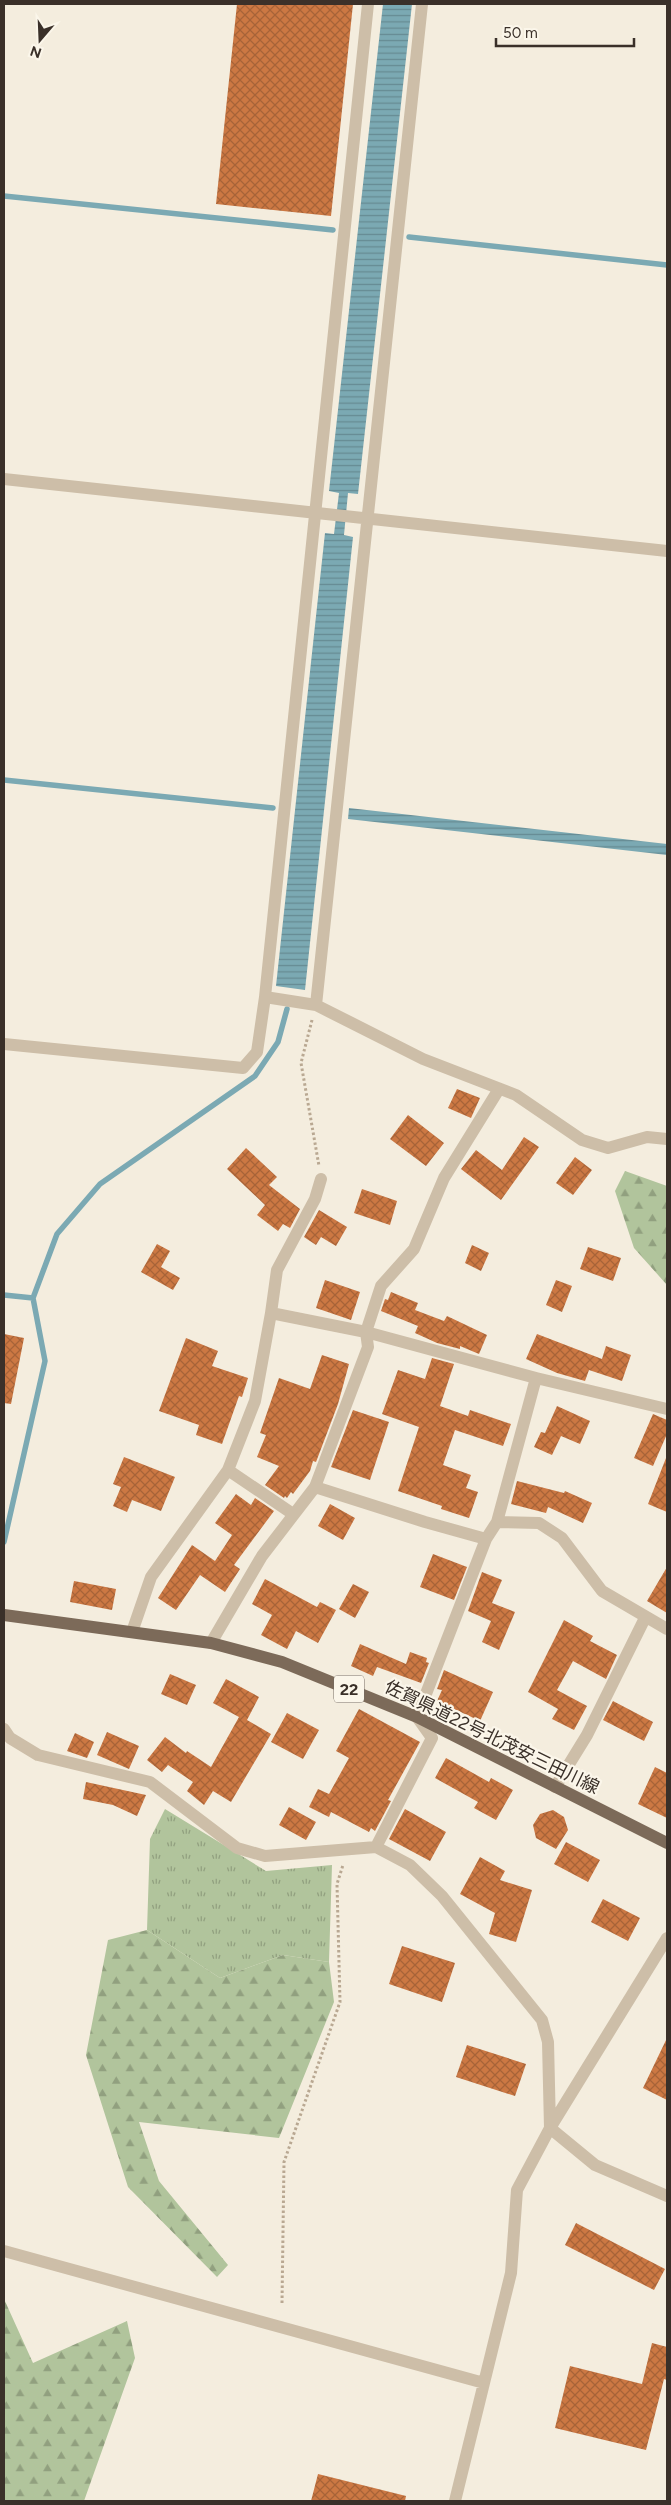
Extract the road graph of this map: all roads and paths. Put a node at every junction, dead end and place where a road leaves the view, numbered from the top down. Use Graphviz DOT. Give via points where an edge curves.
graph roads {
  1 [pos="368,4"];
  2 [pos="422,4"];
  3 [pos="4,479"];
  4 [pos="314,512"];
  5 [pos="367,518"];
  6 [pos="667,551"];
  7 [pos="265,997"];
  8 [pos="316,1005"];
  9 [pos="4,1044"];
  10 [pos="499,1089"];
  11 [pos="667,1139"];
  12 [pos="321,1179"];
  13 [pos="271,1313"];
  14 [pos="366,1332"];
  15 [pos="536,1378"];
  16 [pos="667,1409"];
  17 [pos="228,1470"];
  18 [pos="315,1487"];
  19 [pos="293,1514"];
  20 [pos="497,1522"];
  21 [pos="486,1539"];
  22 [pos="4,1615"];
  23 [pos="646,1618"];
  24 [pos="667,1629"];
  25 [pos="132,1632"];
  26 [pos="211,1643"];
  27 [pos="418,1717"];
  28 [pos="4,1729"];
  29 [pos="555,1787"];
  30 [pos="667,1844"];
  31 [pos="376,1847"];
  32 [pos="348,1848"];
  33 [pos="667,1938"];
  34 [pos="550,2128"];
  35 [pos="667,2196"];
  36 [pos="4,2251"];
  37 [pos="282,2303"];
  38 [pos="484,2383"];
  39 [pos="455,2501"];
  1 -- 4 [label="street"];
  2 -- 5 [label="street"];
  3 -- 4 [label="street"];
  4 -- 5 [label="street"];
  4 -- 7 [label="street"];
  5 -- 6 [label="street"];
  5 -- 8 [label="street"];
  7 -- 8 [label="street"];
  7 -- 9 [label="street" via="257,1052 243,1068"];
  8 -- 10 [label="street" via="423,1059"];
  8 -- 12 [label="path" via="301,1064"];
  10 -- 11 [label="street" via="516,1095 582,1140 608,1148 647,1137"];
  10 -- 14 [label="street" via="444,1178 414,1250 381,1286"];
  12 -- 13 [label="street" via="315,1199 277,1270"];
  13 -- 14 [label="street"];
  13 -- 17 [label="street" via="255,1401"];
  14 -- 15 [label="street"];
  14 -- 18 [label="street" via="368,1347"];
  15 -- 16 [label="street"];
  15 -- 20 [label="street"];
  17 -- 19 [label="street"];
  17 -- 25 [label="street" via="151,1577"];
  18 -- 19 [label="street"];
  18 -- 21 [label="street"];
  19 -- 26 [label="street" via="262,1556"];
  20 -- 21 [label="street"];
  20 -- 23 [label="street" via="539,1523 547,1528 562,1538 602,1592"];
  21 -- 27 [label="street"];
  22 -- 25 [label="main road, 佐賀県道22号北茂安三田川線 / 22"];
  23 -- 24 [label="street"];
  23 -- 29 [label="street" via="587,1735"];
  25 -- 26 [label="main road, 佐賀県道22号北茂安三田川線 / 22"];
  26 -- 27 [label="main road, 佐賀県道22号北茂安三田川線 / 22" via="282,1662"];
  27 -- 29 [label="main road, 佐賀県道22号北茂安三田川線 / 22"];
  27 -- 31 [label="street" via="432,1738"];
  28 -- 32 [label="street" via="10,1738 38,1755 150,1782 237,1848 265,1856"];
  29 -- 30 [label="main road, 佐賀県道22号北茂安三田川線 / 22"];
  31 -- 32 [label="street"];
  31 -- 34 [label="street" via="410,1865 442,1896 542,2020 548,2042"];
  32 -- 37 [label="path" via="337,1884 340,2002 284,2162"];
  33 -- 34 [label="street"];
  34 -- 35 [label="street" via="595,2165"];
  34 -- 38 [label="street" via="517,2190 511,2273"];
  36 -- 38 [label="street"];
  38 -- 39 [label="street"];
}
